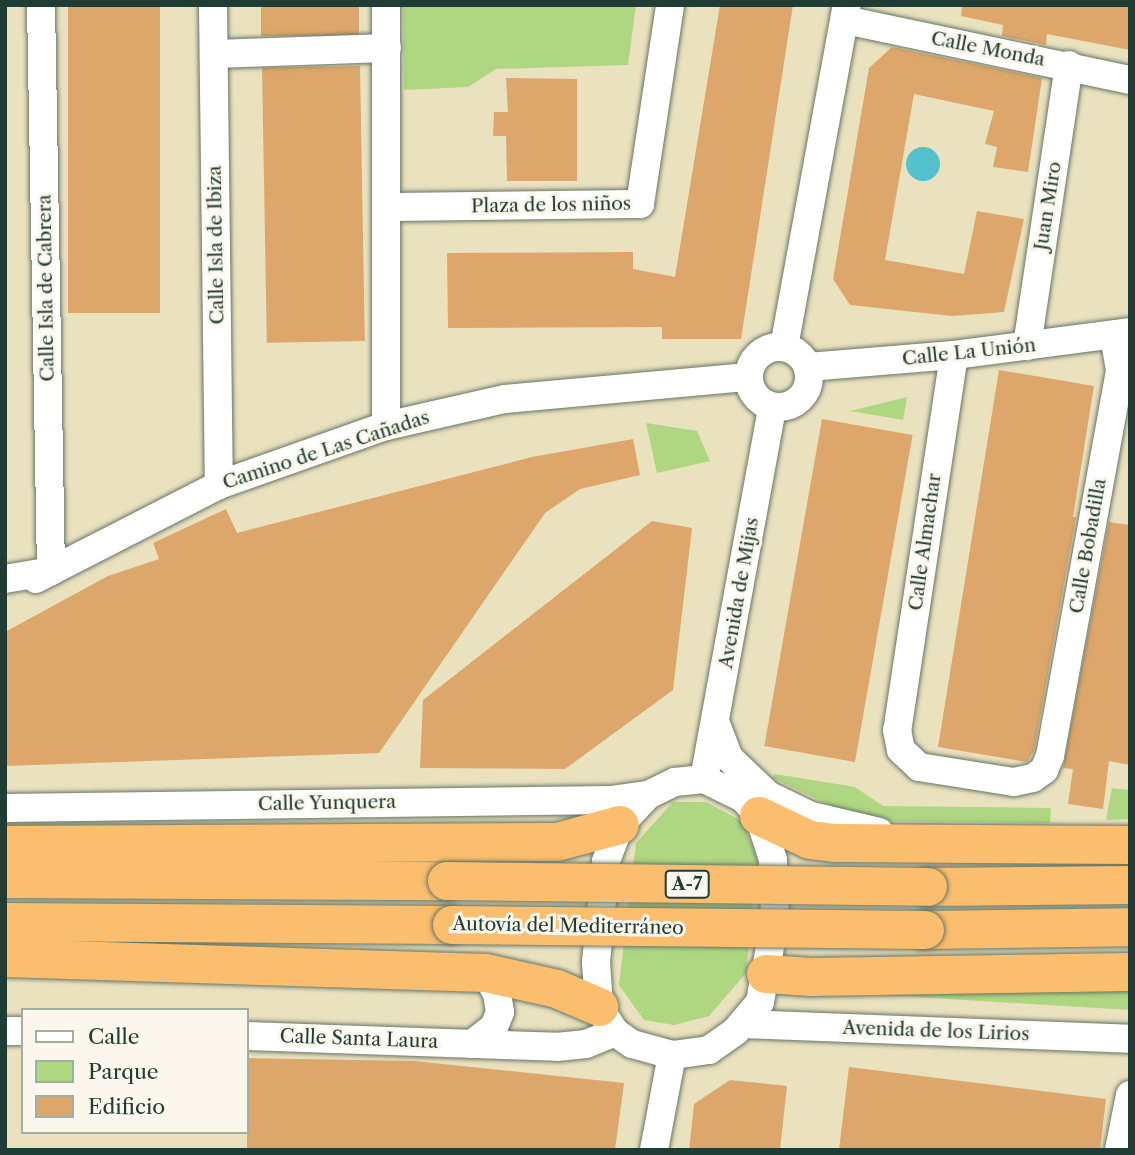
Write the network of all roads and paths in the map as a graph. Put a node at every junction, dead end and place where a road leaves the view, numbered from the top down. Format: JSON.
{"nodes":[{"id":1,"x":41,"y":5,"type":"edge"},
{"id":2,"x":213,"y":5,"type":"edge"},
{"id":3,"x":386,"y":5,"type":"edge"},
{"id":4,"x":670,"y":5,"type":"edge"},
{"id":5,"x":846,"y":13,"type":"edge"},
{"id":6,"x":387,"y":48,"type":"junction"},
{"id":7,"x":214,"y":54,"type":"junction"},
{"id":8,"x":1069,"y":65,"type":"junction"},
{"id":9,"x":1130,"y":80,"type":"edge"},
{"id":10,"x":388,"y":207,"type":"junction"},
{"id":11,"x":1122,"y":334,"type":"edge"},
{"id":12,"x":1027,"y":346,"type":"junction"},
{"id":13,"x":784,"y":347,"type":"junction"},
{"id":14,"x":954,"y":355,"type":"junction"},
{"id":15,"x":808,"y":367,"type":"junction"},
{"id":16,"x":748,"y":377,"type":"junction"},
{"id":17,"x":772,"y":407,"type":"junction"},
{"id":18,"x":387,"y":426,"type":"junction"},
{"id":19,"x":219,"y":485,"type":"junction"},
{"id":20,"x":51,"y":571,"type":"junction"},
{"id":21,"x":5,"y":579,"type":"edge"},
{"id":22,"x":5,"y":594,"type":"edge"},
{"id":23,"x":716,"y":724,"type":"junction"},
{"id":24,"x":897,"y":730,"type":"joint"},
{"id":25,"x":704,"y":779,"type":"junction"},
{"id":26,"x":648,"y":795,"type":"junction"},
{"id":27,"x":5,"y":808,"type":"edge"},
{"id":28,"x":759,"y":816,"type":"junction"},
{"id":29,"x":620,"y":825,"type":"junction"},
{"id":30,"x":5,"y":845,"type":"edge"},
{"id":31,"x":1130,"y":845,"type":"edge"},
{"id":32,"x":943,"y":846,"type":"junction"},
{"id":33,"x":5,"y":879,"type":"edge"},
{"id":34,"x":1130,"y":885,"type":"edge"},
{"id":35,"x":5,"y":922,"type":"edge"},
{"id":36,"x":1130,"y":928,"type":"edge"},
{"id":37,"x":5,"y":958,"type":"edge"},
{"id":38,"x":1130,"y":972,"type":"edge"},
{"id":39,"x":486,"y":973,"type":"junction"},
{"id":40,"x":766,"y":974,"type":"junction"},
{"id":41,"x":607,"y":1020,"type":"junction"},
{"id":42,"x":743,"y":1024,"type":"junction"},
{"id":43,"x":248,"y":1036,"type":"edge"},
{"id":44,"x":1130,"y":1040,"type":"edge"},
{"id":45,"x":472,"y":1044,"type":"junction"},
{"id":46,"x":672,"y":1055,"type":"junction"},
{"id":47,"x":1130,"y":1095,"type":"edge"},
{"id":48,"x":654,"y":1150,"type":"edge"},
{"id":49,"x":1119,"y":1150,"type":"edge"}],
"edges":[{"from":1,"to":20,"type":"street","name":"Calle Isla de Cabrera"},
{"from":2,"to":7,"type":"street","name":"Calle Isla de Ibiza"},
{"from":3,"to":6,"type":"street"},
{"from":4,"to":10,"type":"street","name":"Plaza de los niños"},
{"from":5,"to":8,"type":"street","name":"Calle Monda"},
{"from":5,"to":13,"type":"street"},
{"from":6,"to":7,"type":"street"},
{"from":6,"to":10,"type":"street"},
{"from":7,"to":19,"type":"street","name":"Calle Isla de Ibiza"},
{"from":8,"to":9,"type":"street","name":"Calle Monda"},
{"from":8,"to":12,"type":"street","name":"Juan Miro"},
{"from":10,"to":18,"type":"street"},
{"from":11,"to":12,"type":"street","name":"Calle La Unión"},
{"from":11,"to":24,"type":"street","name":"Calle Bobadilla"},
{"from":12,"to":14,"type":"street","name":"Calle La Unión"},
{"from":13,"to":15,"type":"street"},
{"from":13,"to":16,"type":"street"},
{"from":14,"to":15,"type":"street","name":"Calle La Unión"},
{"from":14,"to":24,"type":"street","name":"Calle Almachar"},
{"from":15,"to":17,"type":"street"},
{"from":16,"to":17,"type":"street"},
{"from":16,"to":18,"type":"street","name":"Camino de Las Cañadas"},
{"from":17,"to":23,"type":"street","name":"Avenida de Mijas"},
{"from":18,"to":19,"type":"street","name":"Camino de Las Cañadas"},
{"from":19,"to":20,"type":"street","name":"Camino de Las Cañadas"},
{"from":20,"to":21,"type":"street","name":"Camino de Las Cañadas"},
{"from":20,"to":22,"type":"street"},
{"from":23,"to":25,"type":"street","name":"Avenida de Mijas"},
{"from":23,"to":32,"type":"street"},
{"from":25,"to":26,"type":"street"},
{"from":25,"to":28,"type":"street"},
{"from":26,"to":27,"type":"street","name":"Calle Yunquera"},
{"from":26,"to":29,"type":"street"},
{"from":28,"to":32,"type":"highway"},
{"from":28,"to":40,"type":"street"},
{"from":29,"to":30,"type":"highway"},
{"from":29,"to":41,"type":"street"},
{"from":31,"to":32,"type":"highway"},
{"from":33,"to":34,"type":"highway","number":"A-7","bridge":true},
{"from":35,"to":36,"type":"highway","name":"Autovía del Mediterráneo","number":"A-7","bridge":true},
{"from":37,"to":39,"type":"highway"},
{"from":38,"to":40,"type":"highway"},
{"from":39,"to":41,"type":"highway"},
{"from":39,"to":45,"type":"street"},
{"from":40,"to":42,"type":"street"},
{"from":41,"to":45,"type":"street","name":"Calle Santa Laura"},
{"from":41,"to":46,"type":"street"},
{"from":42,"to":44,"type":"street","name":"Avenida de los Lirios"},
{"from":42,"to":46,"type":"street"},
{"from":43,"to":45,"type":"street","name":"Calle Santa Laura"},
{"from":46,"to":48,"type":"street"},
{"from":47,"to":49,"type":"street"}]}
